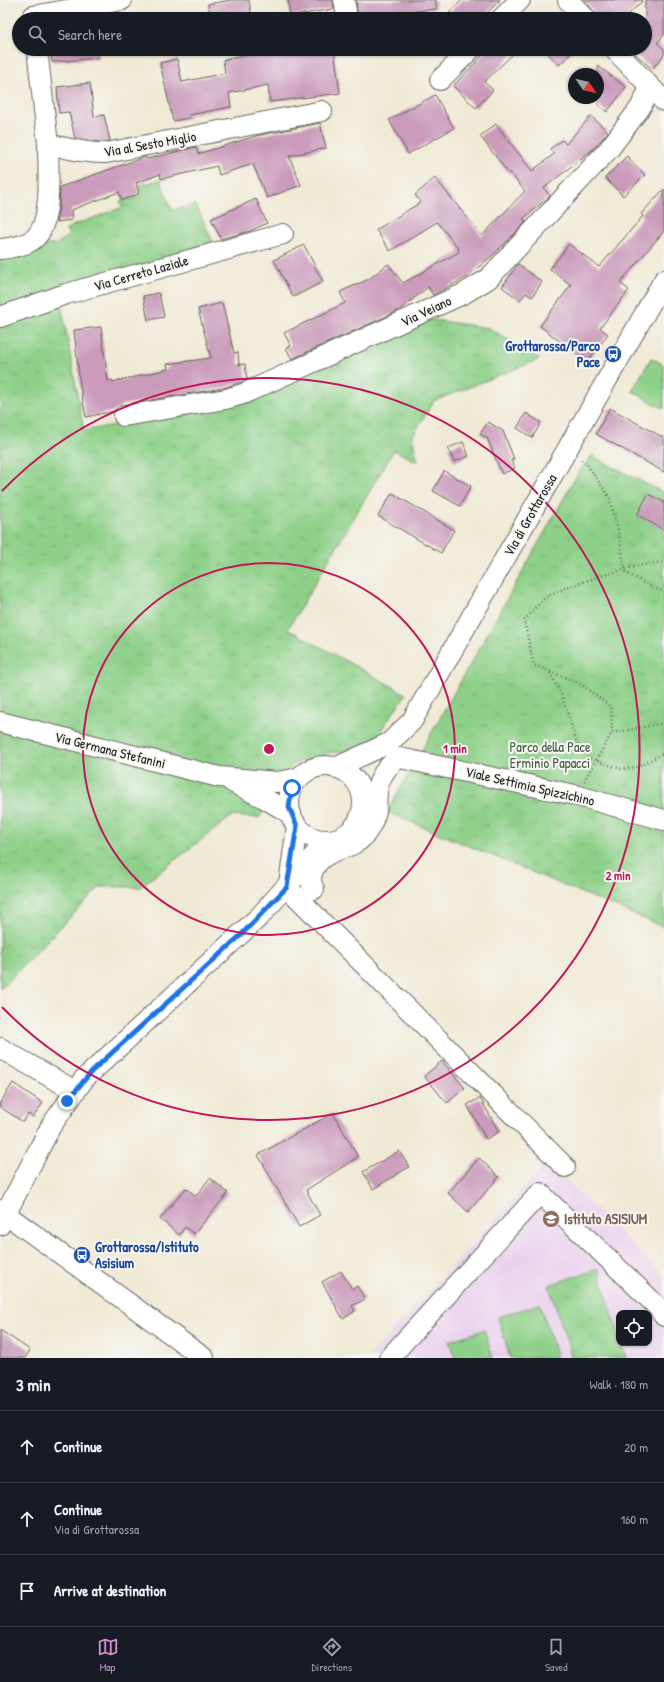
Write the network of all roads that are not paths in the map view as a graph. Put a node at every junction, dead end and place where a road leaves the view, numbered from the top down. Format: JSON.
{"nodes":[{"id":1,"x":122,"y":0,"type":"edge"},
{"id":2,"x":520,"y":0,"type":"edge"},
{"id":3,"x":568,"y":0,"type":"edge"},
{"id":4,"x":32,"y":12,"type":"edge"},
{"id":5,"x":508,"y":12,"type":"edge"},
{"id":6,"x":579,"y":12,"type":"edge"},
{"id":7,"x":38,"y":56,"type":"edge"},
{"id":8,"x":464,"y":56,"type":"edge"},
{"id":9,"x":620,"y":56,"type":"edge"},
{"id":10,"x":440,"y":80,"type":"dead end"},
{"id":11,"x":650,"y":88,"type":"junction"},
{"id":12,"x":664,"y":101,"type":"edge"},
{"id":13,"x":322,"y":111,"type":"dead end"},
{"id":14,"x":48,"y":144,"type":"junction"},
{"id":15,"x":283,"y":234,"type":"dead end"},
{"id":16,"x":0,"y":249,"type":"edge"},
{"id":17,"x":664,"y":280,"type":"edge"},
{"id":18,"x":0,"y":317,"type":"edge"},
{"id":19,"x":124,"y":416,"type":"dead end"},
{"id":20,"x":0,"y":722,"type":"edge"},
{"id":21,"x":389,"y":743,"type":"junction"},
{"id":22,"x":335,"y":768,"type":"junction"},
{"id":23,"x":219,"y":777,"type":"junction"},
{"id":24,"x":299,"y":778,"type":"junction"},
{"id":25,"x":363,"y":801,"type":"junction"},
{"id":26,"x":294,"y":820,"type":"junction"},
{"id":27,"x":664,"y":820,"type":"edge"},
{"id":28,"x":331,"y":840,"type":"junction"},
{"id":29,"x":288,"y":886,"type":"junction"},
{"id":30,"x":314,"y":889,"type":"dead end"},
{"id":31,"x":0,"y":1048,"type":"edge"},
{"id":32,"x":75,"y":1091,"type":"junction"},
{"id":33,"x":565,"y":1167,"type":"dead end"},
{"id":34,"x":2,"y":1216,"type":"edge"},
{"id":35,"x":664,"y":1316,"type":"edge"},
{"id":36,"x":204,"y":1358,"type":"edge"},
{"id":37,"x":389,"y":1358,"type":"edge"}],
"edges":[{"from":1,"to":4,"type":"street"},
{"from":2,"to":5,"type":"street"},
{"from":3,"to":6,"type":"street"},
{"from":7,"to":14,"type":"street"},
{"from":8,"to":10,"type":"street"},
{"from":9,"to":11,"type":"street"},
{"from":11,"to":12,"type":"street"},
{"from":11,"to":19,"type":"street","name":"Via Veiano"},
{"from":13,"to":14,"type":"street","name":"Via al Sesto Miglio"},
{"from":14,"to":16,"type":"street"},
{"from":15,"to":18,"type":"street","name":"Via Cerreto Laziale"},
{"from":17,"to":21,"type":"street","name":"Via di Grottarossa"},
{"from":20,"to":23,"type":"street","name":"Via Germana Stefanini"},
{"from":21,"to":22,"type":"street","name":"Via di Grottarossa"},
{"from":21,"to":25,"type":"street","name":"Via di Grottarossa"},
{"from":22,"to":24,"type":"street"},
{"from":22,"to":25,"type":"street"},
{"from":23,"to":24,"type":"street","name":"Via Germana Stefanini"},
{"from":23,"to":26,"type":"street","name":"Via Germana Stefanini"},
{"from":24,"to":26,"type":"street"},
{"from":25,"to":28,"type":"street"},
{"from":26,"to":28,"type":"street"},
{"from":26,"to":29,"type":"street"},
{"from":27,"to":30,"type":"street","name":"Viale Settimia Spizzichino"},
{"from":28,"to":29,"type":"street"},
{"from":29,"to":32,"type":"street"},
{"from":29,"to":33,"type":"street"},
{"from":31,"to":32,"type":"street"},
{"from":32,"to":34,"type":"street"},
{"from":34,"to":36,"type":"street"},
{"from":35,"to":37,"type":"street"}]}
